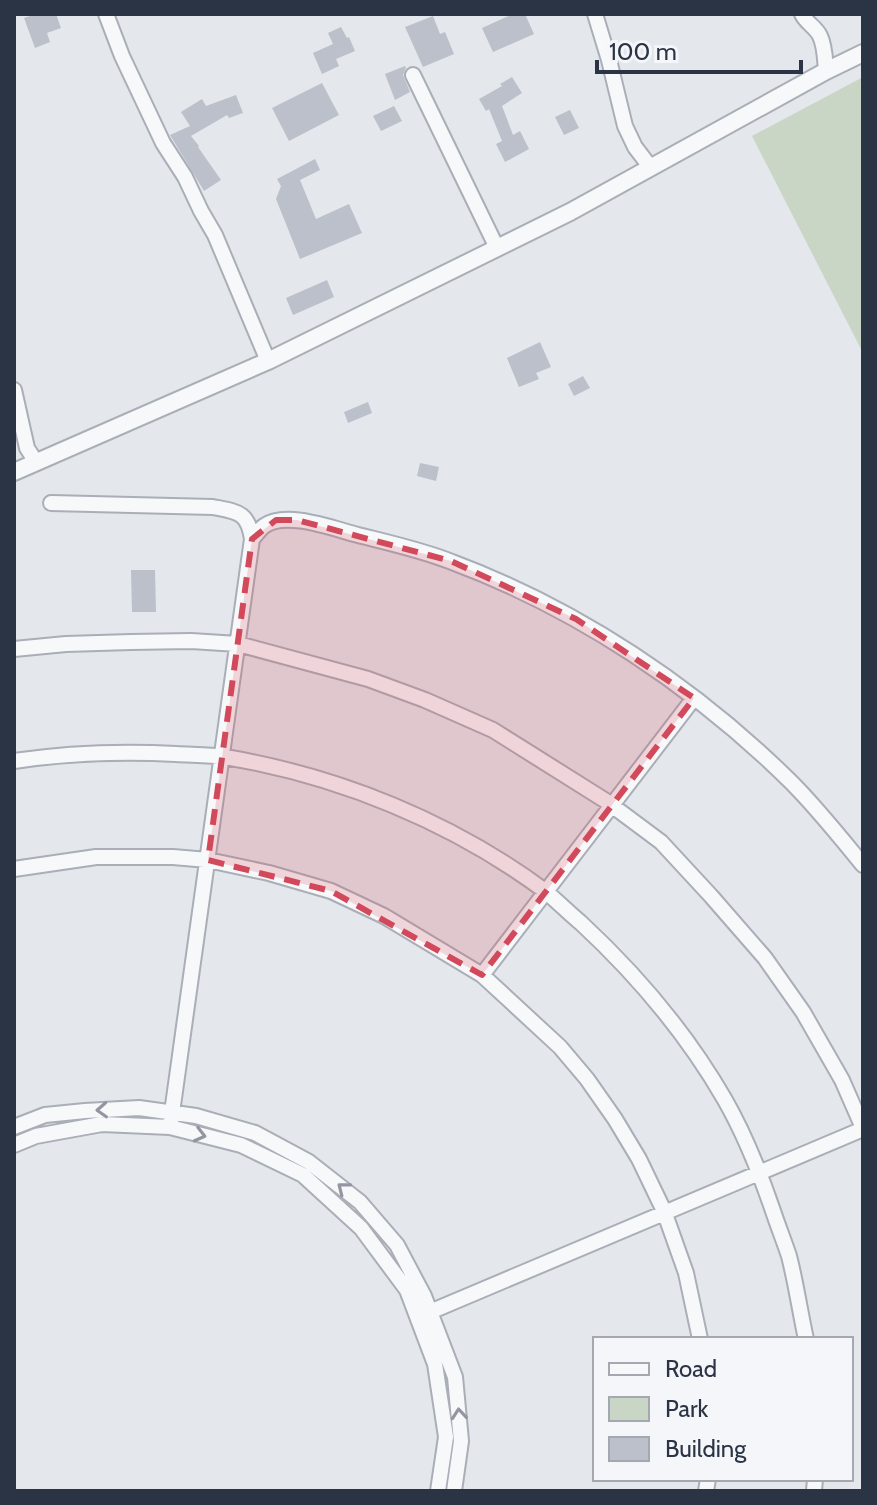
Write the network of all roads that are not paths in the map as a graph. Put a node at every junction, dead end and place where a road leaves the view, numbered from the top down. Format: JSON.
{"nodes":[{"id":1,"x":106,"y":14,"type":"edge"},
{"id":2,"x":595,"y":14,"type":"edge"},
{"id":3,"x":802,"y":14,"type":"edge"},
{"id":4,"x":863,"y":53,"type":"edge"},
{"id":5,"x":826,"y":71,"type":"junction"},
{"id":6,"x":413,"y":75,"type":"dead end"},
{"id":7,"x":651,"y":168,"type":"junction"},
{"id":8,"x":497,"y":248,"type":"junction"},
{"id":9,"x":268,"y":361,"type":"junction"},
{"id":10,"x":14,"y":390,"type":"edge"},
{"id":11,"x":36,"y":462,"type":"junction"},
{"id":12,"x":14,"y":472,"type":"edge"},
{"id":13,"x":51,"y":503,"type":"dead end"},
{"id":14,"x":252,"y":539,"type":"junction"},
{"id":15,"x":238,"y":644,"type":"junction"},
{"id":16,"x":14,"y":649,"type":"edge"},
{"id":17,"x":694,"y":698,"type":"junction"},
{"id":18,"x":222,"y":757,"type":"junction"},
{"id":19,"x":14,"y":761,"type":"edge"},
{"id":20,"x":208,"y":860,"type":"junction"},
{"id":21,"x":863,"y":865,"type":"edge"},
{"id":22,"x":14,"y":869,"type":"edge"},
{"id":23,"x":482,"y":975,"type":"junction"},
{"id":24,"x":173,"y":1112,"type":"junction"},
{"id":25,"x":14,"y":1127,"type":"edge"},
{"id":26,"x":170,"y":1127,"type":"junction"},
{"id":27,"x":863,"y":1128,"type":"edge"},
{"id":28,"x":14,"y":1145,"type":"edge"},
{"id":29,"x":424,"y":1314,"type":"junction"},
{"id":30,"x":700,"y":1337,"type":"edge"},
{"id":31,"x":806,"y":1337,"type":"edge"},
{"id":32,"x":449,"y":1474,"type":"junction"},
{"id":33,"x":438,"y":1491,"type":"edge"},
{"id":34,"x":454,"y":1491,"type":"edge"}],
"edges":[{"from":1,"to":9,"type":"street"},
{"from":2,"to":7,"type":"street"},
{"from":3,"to":5,"type":"street"},
{"from":4,"to":5,"type":"street"},
{"from":5,"to":7,"type":"street"},
{"from":6,"to":8,"type":"street"},
{"from":7,"to":8,"type":"street"},
{"from":8,"to":9,"type":"street"},
{"from":9,"to":11,"type":"street"},
{"from":10,"to":11,"type":"street"},
{"from":11,"to":12,"type":"street"},
{"from":13,"to":14,"type":"street"},
{"from":14,"to":15,"type":"street"},
{"from":14,"to":17,"type":"street"},
{"from":15,"to":16,"type":"street"},
{"from":15,"to":18,"type":"street"},
{"from":15,"to":27,"type":"street"},
{"from":17,"to":21,"type":"street"},
{"from":17,"to":23,"type":"street"},
{"from":18,"to":19,"type":"street"},
{"from":18,"to":20,"type":"street"},
{"from":18,"to":31,"type":"street"},
{"from":20,"to":22,"type":"street"},
{"from":20,"to":23,"type":"street"},
{"from":20,"to":24,"type":"street"},
{"from":23,"to":30,"type":"street"},
{"from":24,"to":25,"type":"street","one_way":true},
{"from":24,"to":26,"type":"street"},
{"from":29,"to":24,"type":"street","one_way":true},
{"from":26,"to":28,"type":"street"},
{"from":26,"to":29,"type":"street","one_way":true},
{"from":27,"to":29,"type":"street"},
{"from":29,"to":32,"type":"street"},
{"from":32,"to":33,"type":"street"},
{"from":32,"to":34,"type":"street"}]}
